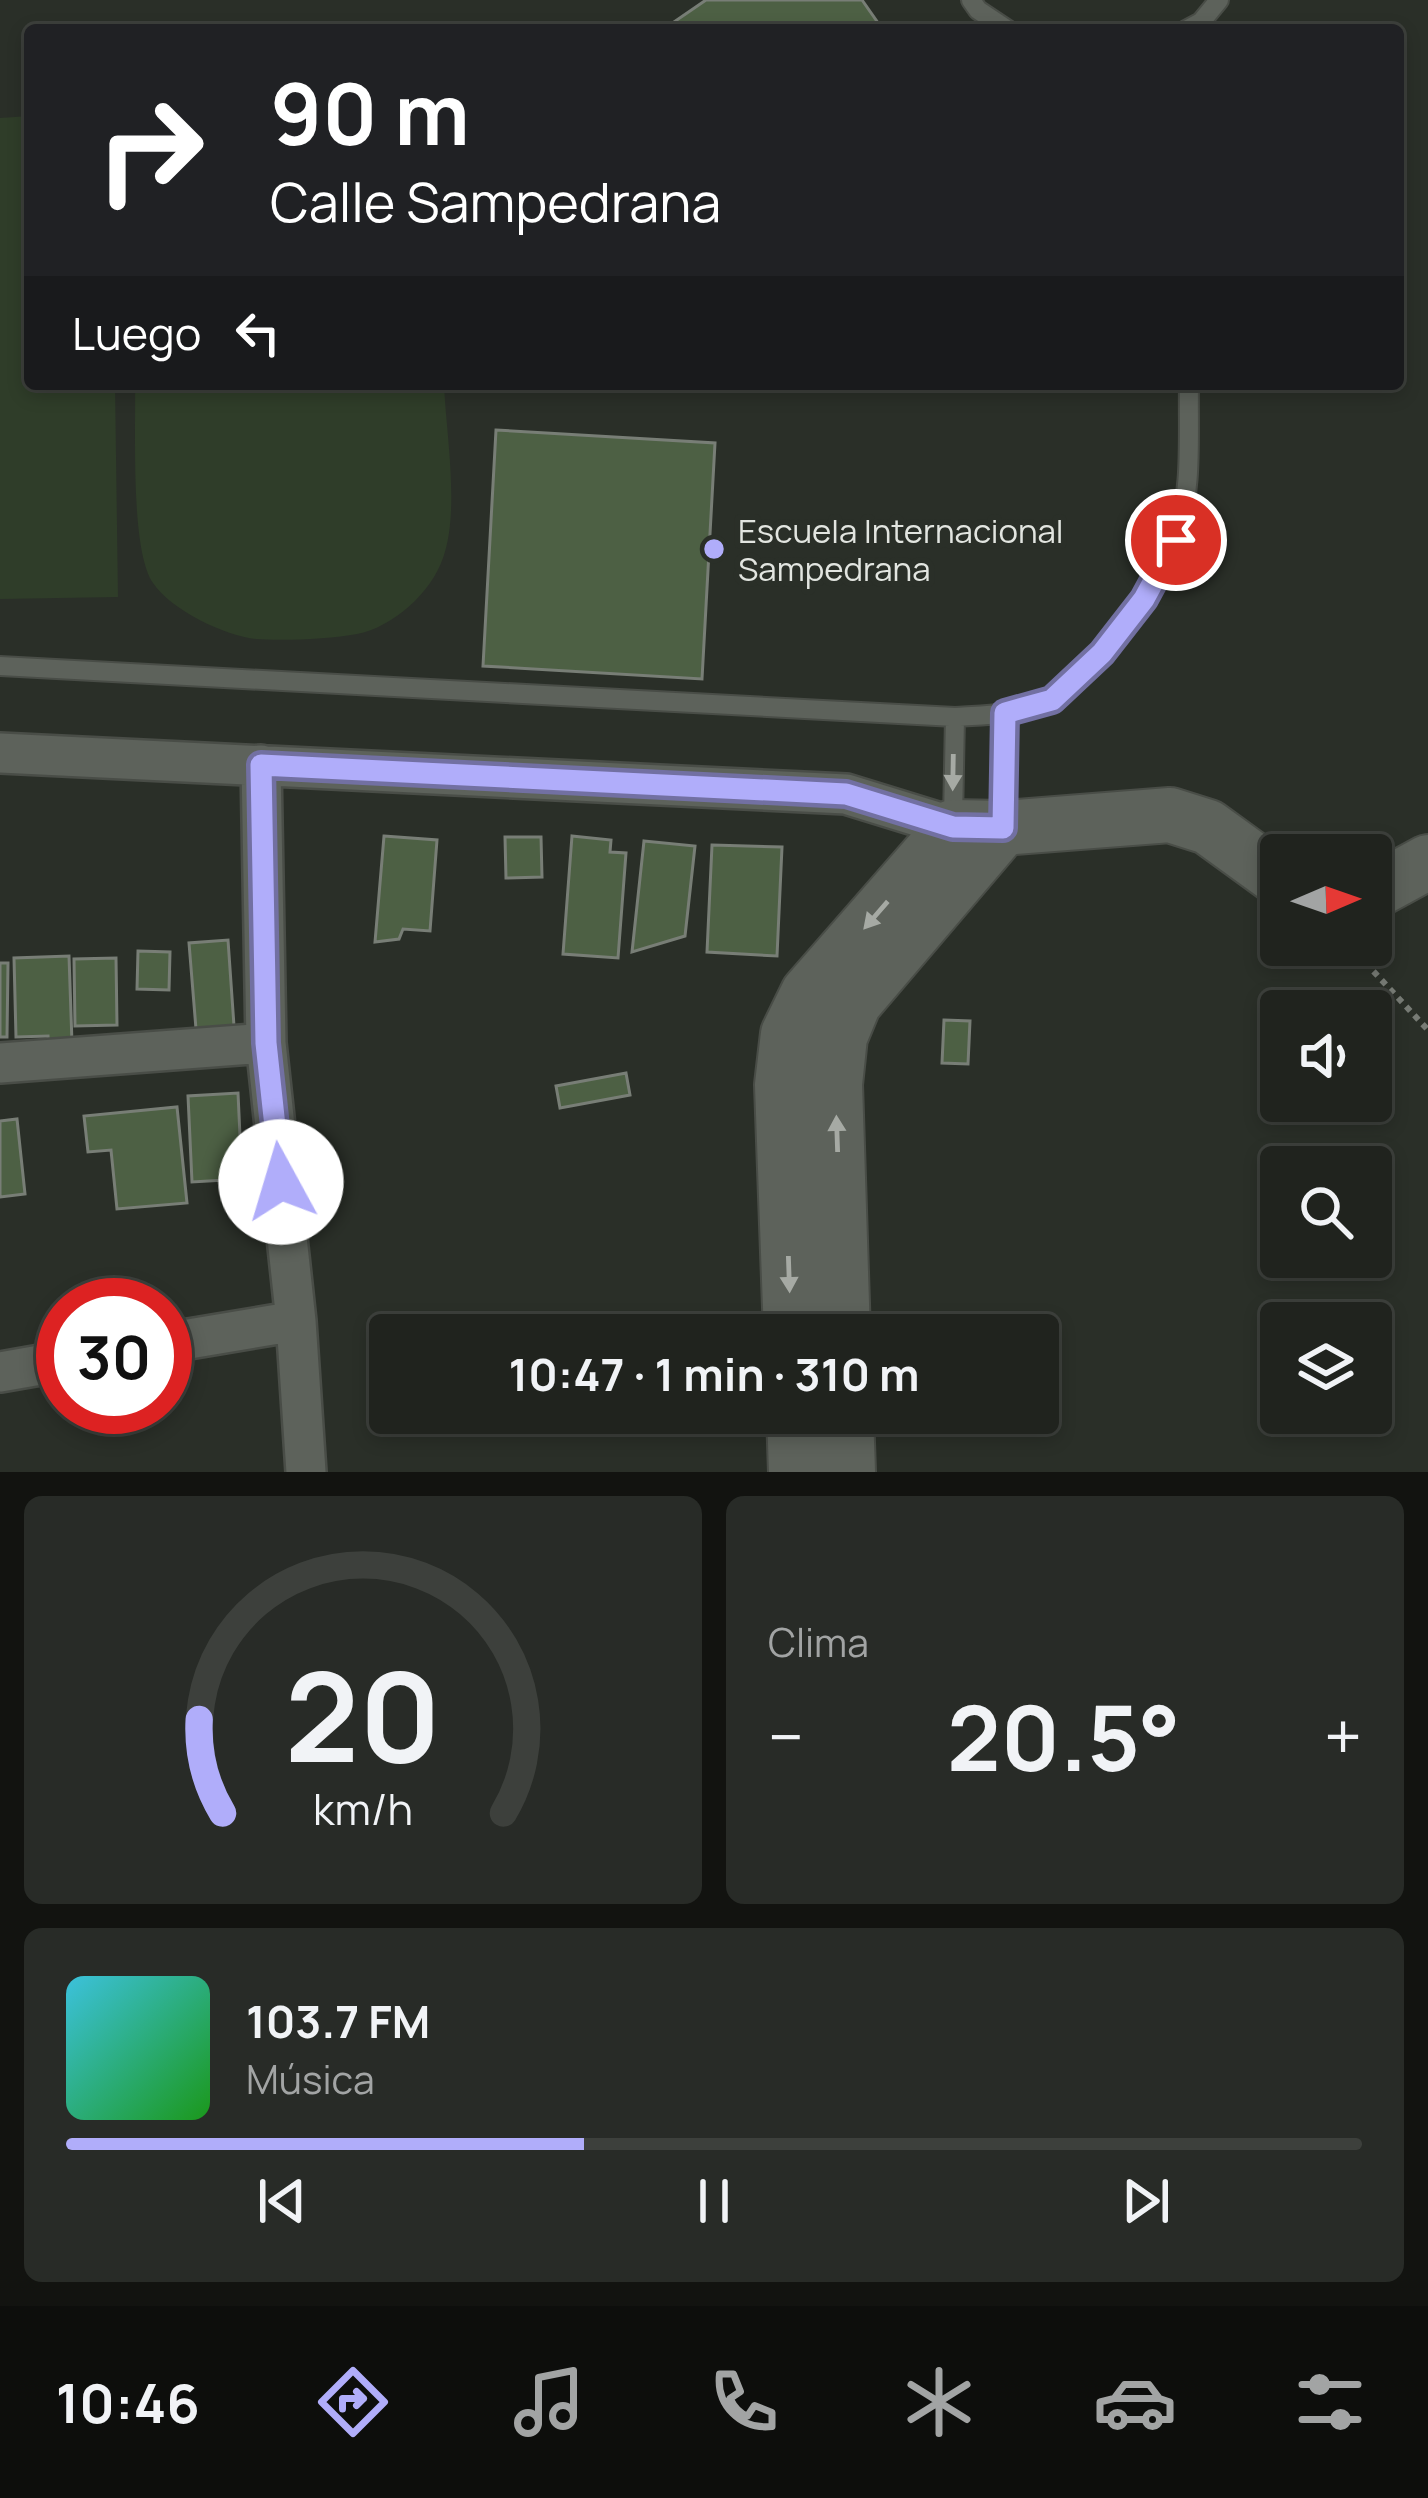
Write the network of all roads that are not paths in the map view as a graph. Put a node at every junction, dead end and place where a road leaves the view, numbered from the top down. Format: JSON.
{"nodes":[{"id":1,"x":971,"y":0,"type":"edge"},
{"id":2,"x":1220,"y":0,"type":"edge"},
{"id":3,"x":999,"y":24,"type":"edge"},
{"id":4,"x":1199,"y":24,"type":"edge"},
{"id":5,"x":1189,"y":390,"type":"edge"},
{"id":6,"x":0,"y":666,"type":"edge"},
{"id":7,"x":1005,"y":713,"type":"junction"},
{"id":8,"x":955,"y":717,"type":"junction"},
{"id":9,"x":0,"y":753,"type":"edge"},
{"id":10,"x":261,"y":765,"type":"junction"},
{"id":11,"x":978,"y":827,"type":"junction"},
{"id":12,"x":1428,"y":862,"type":"edge"},
{"id":13,"x":1260,"y":865,"type":"edge"},
{"id":14,"x":1392,"y":882,"type":"edge"},
{"id":15,"x":266,"y":1043,"type":"junction"},
{"id":16,"x":0,"y":1063,"type":"edge"},
{"id":17,"x":790,"y":1314,"type":"edge"},
{"id":18,"x":842,"y":1314,"type":"edge"},
{"id":19,"x":296,"y":1321,"type":"junction"},
{"id":20,"x":192,"y":1338,"type":"edge"},
{"id":21,"x":36,"y":1366,"type":"edge"},
{"id":22,"x":0,"y":1372,"type":"edge"},
{"id":23,"x":795,"y":1434,"type":"edge"},
{"id":24,"x":847,"y":1434,"type":"edge"},
{"id":25,"x":306,"y":1472,"type":"edge"},
{"id":26,"x":796,"y":1472,"type":"edge"},
{"id":27,"x":848,"y":1472,"type":"edge"}],
"edges":[{"from":1,"to":3,"type":"lane"},
{"from":2,"to":4,"type":"lane"},
{"from":5,"to":7,"type":"lane"},
{"from":6,"to":8,"type":"lane"},
{"from":7,"to":8,"type":"lane"},
{"from":7,"to":11,"type":"lane"},
{"from":8,"to":11,"type":"lane","one_way":true},
{"from":9,"to":10,"type":"street"},
{"from":10,"to":11,"type":"street"},
{"from":10,"to":15,"type":"street"},
{"from":11,"to":13,"type":"street"},
{"from":11,"to":17,"type":"street","one_way":true},
{"from":18,"to":11,"type":"street","one_way":true},
{"from":12,"to":14,"type":"street"},
{"from":15,"to":16,"type":"street"},
{"from":15,"to":19,"type":"street"},
{"from":19,"to":20,"type":"street"},
{"from":19,"to":25,"type":"street"},
{"from":21,"to":22,"type":"street"},
{"from":23,"to":26,"type":"street"},
{"from":24,"to":27,"type":"street"}]}
